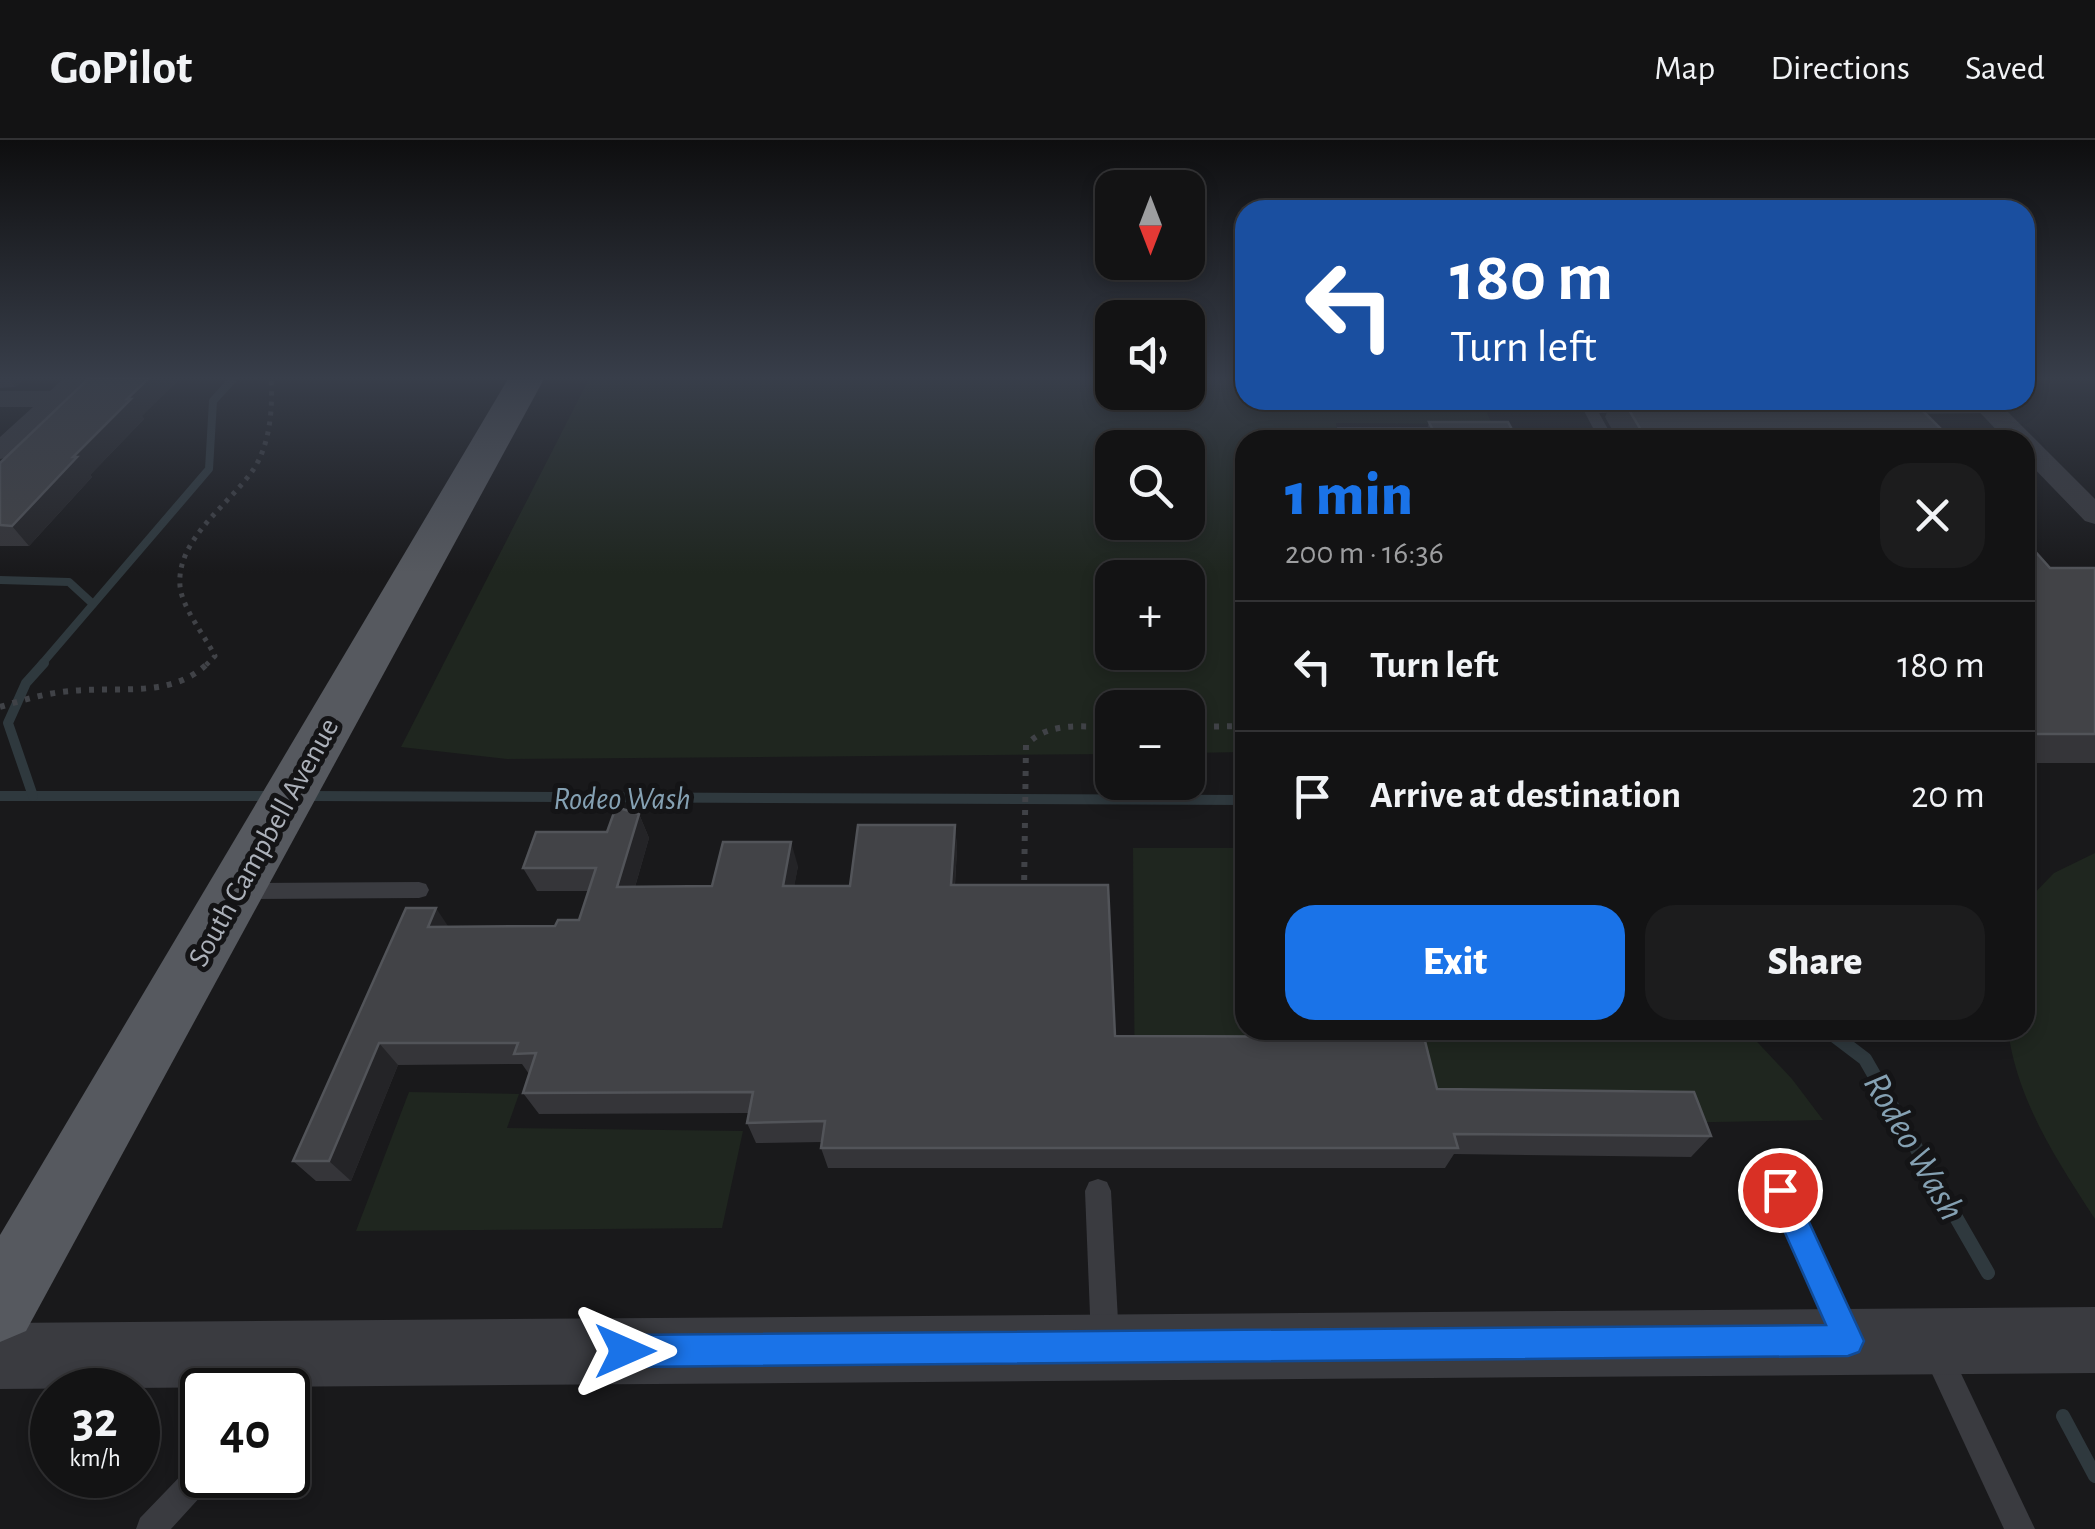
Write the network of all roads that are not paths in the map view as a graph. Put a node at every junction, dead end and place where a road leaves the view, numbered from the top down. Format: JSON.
{"nodes":[{"id":1,"x":489,"y":444,"type":"edge"},
{"id":2,"x":2035,"y":456,"type":"edge"},
{"id":3,"x":2092,"y":508,"type":"edge"},
{"id":4,"x":419,"y":890,"type":"dead end"},
{"id":5,"x":235,"y":892,"type":"junction"},
{"id":6,"x":1780,"y":1190,"type":"dead end"},
{"id":7,"x":1098,"y":1191,"type":"dead end"},
{"id":8,"x":0,"y":1306,"type":"edge"},
{"id":9,"x":2095,"y":1340,"type":"edge"},
{"id":10,"x":1848,"y":1341,"type":"junction"},
{"id":11,"x":1931,"y":1341,"type":"junction"},
{"id":12,"x":1105,"y":1347,"type":"junction"},
{"id":13,"x":0,"y":1356,"type":"edge"},
{"id":14,"x":193,"y":1368,"type":"edge"},
{"id":15,"x":310,"y":1370,"type":"edge"},
{"id":16,"x":180,"y":1498,"type":"edge"},
{"id":17,"x":151,"y":1529,"type":"edge"},
{"id":18,"x":2020,"y":1529,"type":"edge"}],
"edges":[{"from":1,"to":5,"type":"main road","name":"South Campbell Avenue"},
{"from":2,"to":3,"type":"street"},
{"from":4,"to":5,"type":"lane"},
{"from":5,"to":8,"type":"main road","name":"South Campbell Avenue"},
{"from":6,"to":10,"type":"lane"},
{"from":7,"to":12,"type":"lane"},
{"from":9,"to":11,"type":"street"},
{"from":10,"to":11,"type":"street"},
{"from":10,"to":12,"type":"street"},
{"from":11,"to":18,"type":"lane"},
{"from":12,"to":15,"type":"street"},
{"from":13,"to":14,"type":"street"},
{"from":16,"to":17,"type":"lane"}]}
